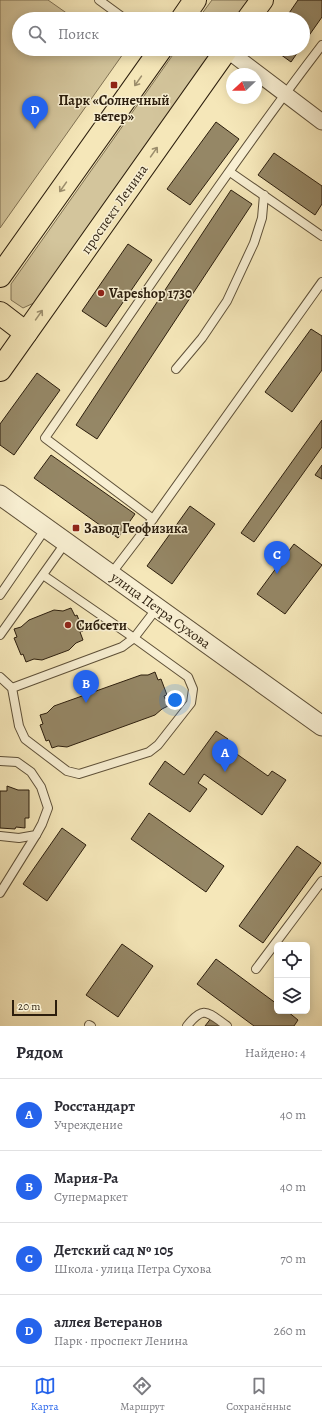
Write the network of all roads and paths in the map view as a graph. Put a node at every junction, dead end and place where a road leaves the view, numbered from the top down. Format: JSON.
{"nodes":[{"id":1,"x":99,"y":0,"type":"edge"},
{"id":2,"x":195,"y":0,"type":"edge"},
{"id":3,"x":262,"y":0,"type":"edge"},
{"id":4,"x":115,"y":12,"type":"edge"},
{"id":5,"x":187,"y":12,"type":"edge"},
{"id":6,"x":253,"y":12,"type":"edge"},
{"id":7,"x":322,"y":45,"type":"edge"},
{"id":8,"x":156,"y":56,"type":"edge"},
{"id":9,"x":222,"y":56,"type":"edge"},
{"id":10,"x":236,"y":56,"type":"edge"},
{"id":11,"x":285,"y":94,"type":"junction"},
{"id":12,"x":322,"y":122,"type":"edge"},
{"id":13,"x":230,"y":172,"type":"junction"},
{"id":14,"x":264,"y":195,"type":"junction"},
{"id":15,"x":322,"y":236,"type":"edge"},
{"id":16,"x":0,"y":276,"type":"edge"},
{"id":17,"x":322,"y":282,"type":"edge"},
{"id":18,"x":0,"y":313,"type":"edge"},
{"id":19,"x":26,"y":333,"type":"junction"},
{"id":20,"x":176,"y":369,"type":"dead end"},
{"id":21,"x":0,"y":370,"type":"edge"},
{"id":22,"x":0,"y":495,"type":"edge"},
{"id":23,"x":153,"y":519,"type":"junction"},
{"id":24,"x":46,"y":528,"type":"junction"},
{"id":25,"x":66,"y":542,"type":"junction"},
{"id":26,"x":111,"y":574,"type":"junction"},
{"id":27,"x":43,"y":575,"type":"junction"},
{"id":28,"x":0,"y":595,"type":"edge"},
{"id":29,"x":157,"y":608,"type":"junction"},
{"id":30,"x":0,"y":635,"type":"edge"},
{"id":31,"x":134,"y":638,"type":"junction"},
{"id":32,"x":0,"y":677,"type":"edge"},
{"id":33,"x":12,"y":688,"type":"junction"},
{"id":34,"x":322,"y":726,"type":"edge"},
{"id":35,"x":0,"y":761,"type":"edge"},
{"id":36,"x":36,"y":835,"type":"junction"},
{"id":37,"x":0,"y":836,"type":"edge"},
{"id":38,"x":322,"y":881,"type":"edge"},
{"id":39,"x":0,"y":893,"type":"edge"},
{"id":40,"x":256,"y":969,"type":"dead end"},
{"id":41,"x":187,"y":1026,"type":"edge"},
{"id":42,"x":227,"y":1026,"type":"edge"}],
"edges":[{"from":1,"to":4,"type":"lane"},
{"from":2,"to":5,"type":"main road"},
{"from":3,"to":6,"type":"main road"},
{"from":7,"to":11,"type":"lane"},
{"from":8,"to":16,"type":"main road","one_way":true},
{"from":19,"to":9,"type":"main road","name":"проспект Ленина","one_way":true},
{"from":10,"to":11,"type":"street"},
{"from":11,"to":12,"type":"street"},
{"from":11,"to":13,"type":"lane"},
{"from":13,"to":14,"type":"lane"},
{"from":13,"to":23,"type":"lane"},
{"from":14,"to":15,"type":"lane"},
{"from":14,"to":20,"type":"lane"},
{"from":17,"to":23,"type":"lane"},
{"from":18,"to":19,"type":"main road"},
{"from":19,"to":21,"type":"main road","name":"проспект Ленина"},
{"from":22,"to":24,"type":"street","name":"улица Петра Сухова"},
{"from":23,"to":26,"type":"lane"},
{"from":24,"to":25,"type":"street","name":"улица Петра Сухова"},
{"from":24,"to":28,"type":"lane"},
{"from":25,"to":26,"type":"street","name":"улица Петра Сухова"},
{"from":25,"to":27,"type":"lane"},
{"from":26,"to":29,"type":"street","name":"улица Петра Сухова"},
{"from":27,"to":30,"type":"lane"},
{"from":27,"to":31,"type":"lane"},
{"from":29,"to":31,"type":"lane"},
{"from":29,"to":34,"type":"street","name":"улица Петра Сухова"},
{"from":31,"to":33,"type":"lane"},
{"from":31,"to":33,"type":"lane"},
{"from":32,"to":33,"type":"lane"},
{"from":35,"to":36,"type":"lane"},
{"from":36,"to":37,"type":"lane"},
{"from":36,"to":39,"type":"lane"},
{"from":38,"to":40,"type":"lane"},
{"from":41,"to":42,"type":"lane"}]}
